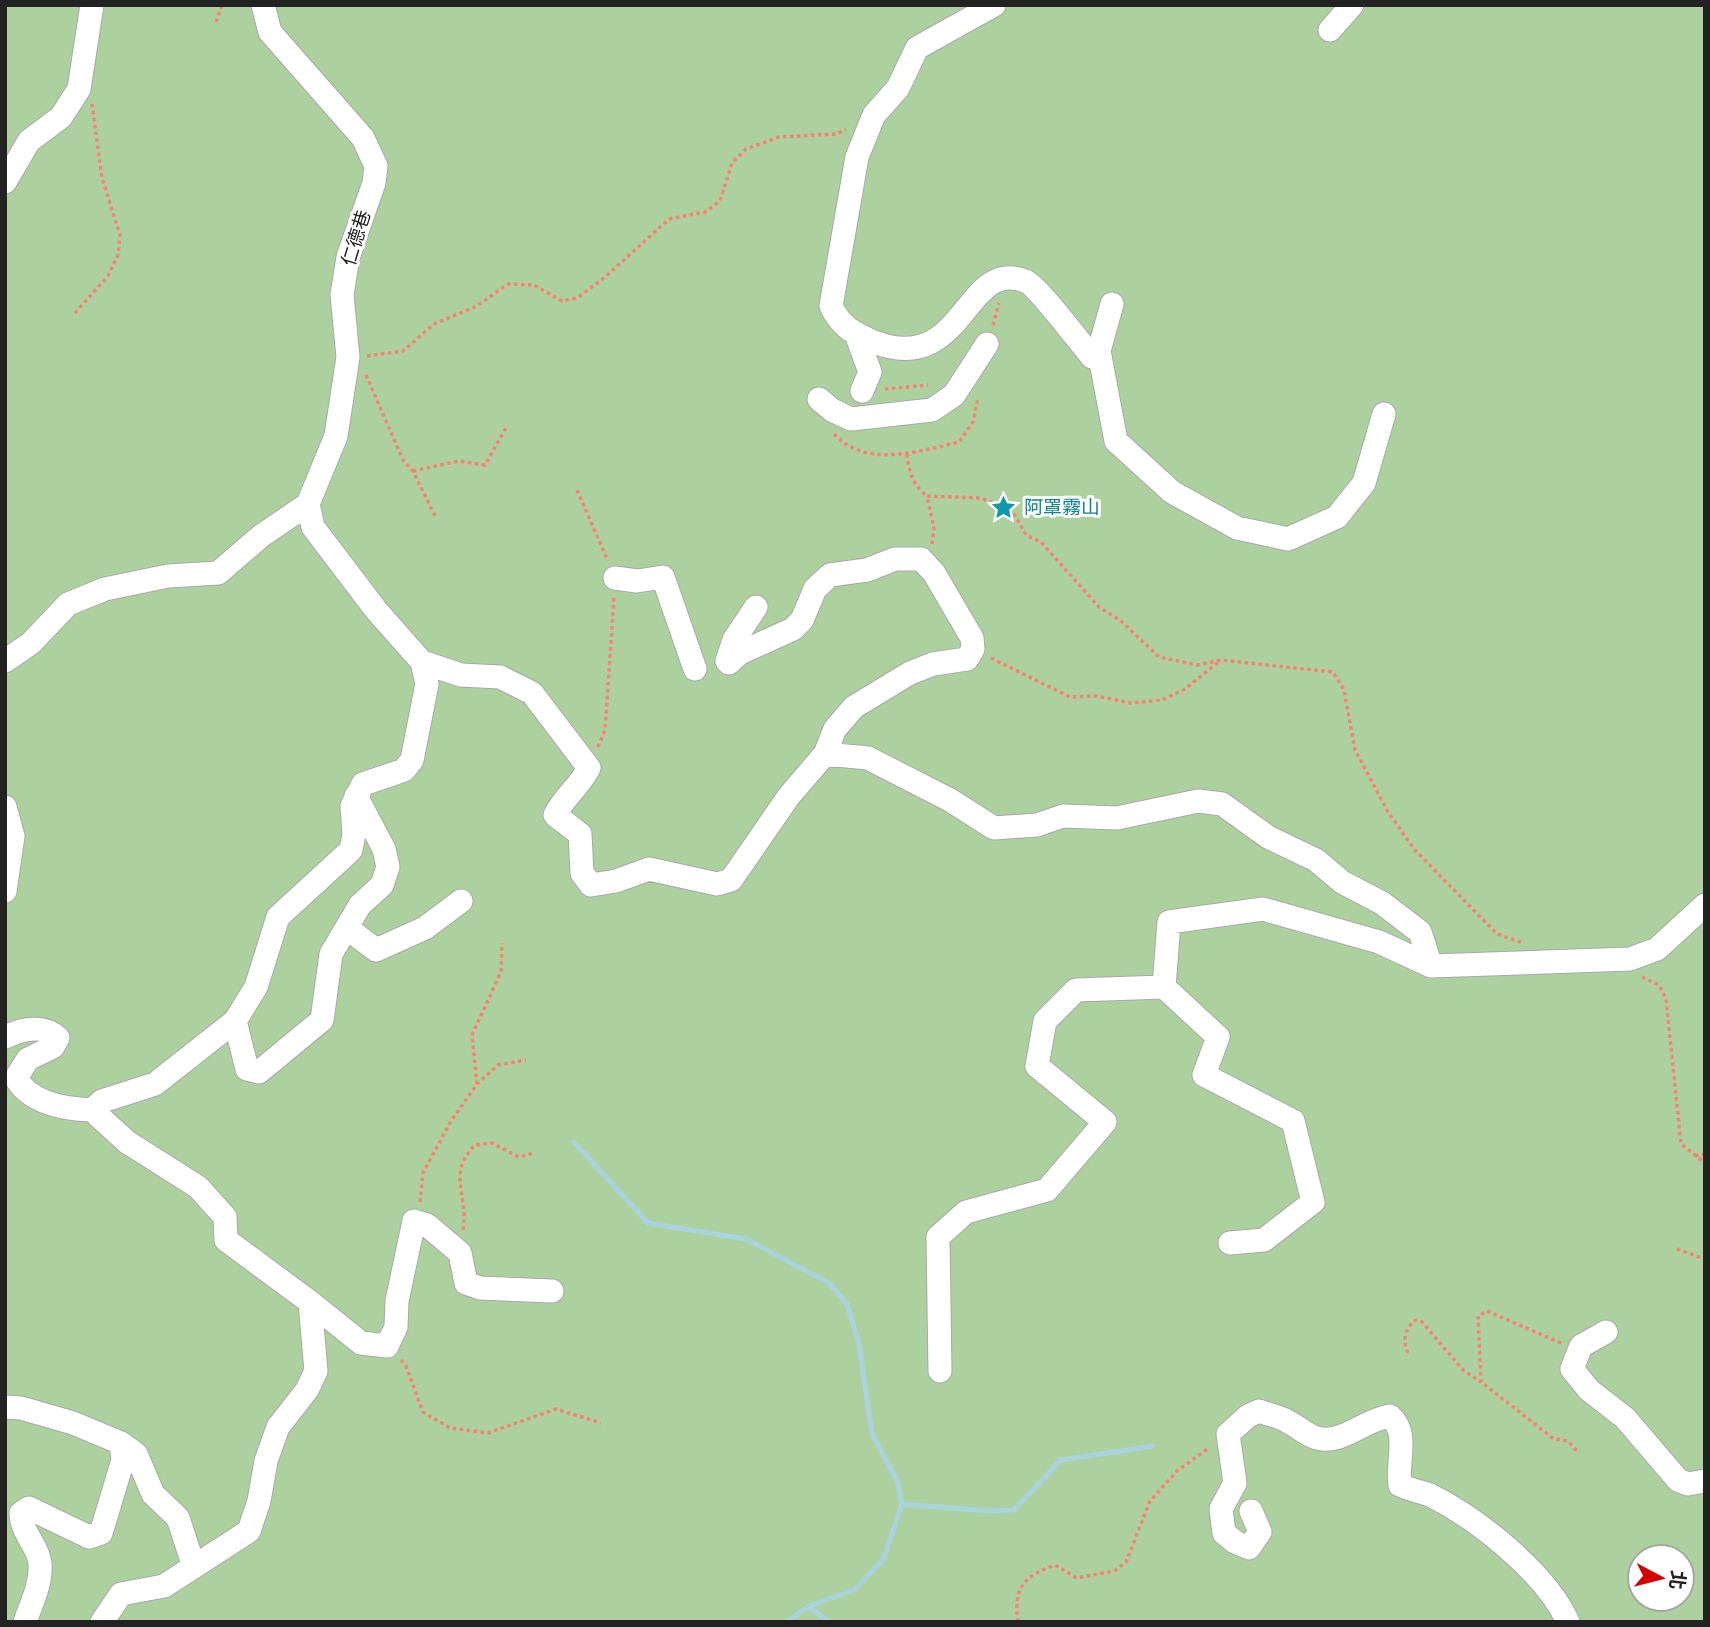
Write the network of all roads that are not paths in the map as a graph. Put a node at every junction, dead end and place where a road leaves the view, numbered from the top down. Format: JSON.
{"nodes":[{"id":1,"x":92,"y":5,"type":"edge"},
{"id":2,"x":263,"y":5,"type":"edge"},
{"id":3,"x":994,"y":5,"type":"edge"},
{"id":4,"x":1352,"y":5,"type":"edge"},
{"id":5,"x":1330,"y":30,"type":"dead end"},
{"id":6,"x":5,"y":182,"type":"edge"},
{"id":7,"x":1112,"y":304,"type":"dead end"},
{"id":8,"x":856,"y":334,"type":"junction"},
{"id":9,"x":987,"y":344,"type":"dead end"},
{"id":10,"x":1099,"y":351,"type":"junction"},
{"id":11,"x":862,"y":391,"type":"dead end"},
{"id":12,"x":819,"y":399,"type":"dead end"},
{"id":13,"x":1384,"y":414,"type":"dead end"},
{"id":14,"x":309,"y":504,"type":"junction"},
{"id":15,"x":615,"y":578,"type":"road end"},
{"id":16,"x":756,"y":607,"type":"dead end"},
{"id":17,"x":5,"y":661,"type":"edge"},
{"id":18,"x":422,"y":662,"type":"junction"},
{"id":19,"x":695,"y":668,"type":"dead end"},
{"id":20,"x":825,"y":754,"type":"junction"},
{"id":21,"x":356,"y":796,"type":"junction"},
{"id":22,"x":5,"y":807,"type":"edge"},
{"id":23,"x":5,"y":891,"type":"edge"},
{"id":24,"x":461,"y":901,"type":"dead end"},
{"id":25,"x":1705,"y":905,"type":"edge"},
{"id":26,"x":347,"y":928,"type":"junction"},
{"id":27,"x":1431,"y":966,"type":"junction"},
{"id":28,"x":1164,"y":987,"type":"junction"},
{"id":29,"x":235,"y":1021,"type":"junction"},
{"id":30,"x":5,"y":1037,"type":"edge"},
{"id":31,"x":92,"y":1110,"type":"junction"},
{"id":32,"x":1230,"y":1243,"type":"dead end"},
{"id":33,"x":552,"y":1291,"type":"dead end"},
{"id":34,"x":310,"y":1302,"type":"junction"},
{"id":35,"x":1606,"y":1332,"type":"dead end"},
{"id":36,"x":940,"y":1371,"type":"dead end"},
{"id":37,"x":5,"y":1407,"type":"edge"},
{"id":38,"x":121,"y":1443,"type":"junction"},
{"id":39,"x":1705,"y":1481,"type":"edge"},
{"id":40,"x":1251,"y":1511,"type":"dead end"},
{"id":41,"x":194,"y":1567,"type":"junction"},
{"id":42,"x":25,"y":1622,"type":"edge"},
{"id":43,"x":102,"y":1622,"type":"edge"},
{"id":44,"x":1568,"y":1622,"type":"edge"}],
"edges":[{"from":1,"to":6,"type":"street"},
{"from":2,"to":14,"type":"street","name":"仁德巷"},
{"from":3,"to":8,"type":"street"},
{"from":4,"to":5,"type":"street"},
{"from":7,"to":10,"type":"street"},
{"from":8,"to":10,"type":"street"},
{"from":8,"to":11,"type":"street"},
{"from":9,"to":12,"type":"street"},
{"from":10,"to":13,"type":"street"},
{"from":14,"to":17,"type":"street"},
{"from":14,"to":18,"type":"street"},
{"from":15,"to":19,"type":"street"},
{"from":16,"to":20,"type":"street"},
{"from":18,"to":20,"type":"street"},
{"from":18,"to":21,"type":"street"},
{"from":20,"to":27,"type":"street"},
{"from":21,"to":26,"type":"street"},
{"from":21,"to":29,"type":"street"},
{"from":22,"to":23,"type":"street"},
{"from":24,"to":26,"type":"street"},
{"from":25,"to":27,"type":"street"},
{"from":26,"to":29,"type":"street"},
{"from":27,"to":28,"type":"street"},
{"from":28,"to":32,"type":"street"},
{"from":28,"to":36,"type":"street"},
{"from":29,"to":31,"type":"street"},
{"from":30,"to":31,"type":"street"},
{"from":31,"to":34,"type":"street"},
{"from":33,"to":34,"type":"street"},
{"from":34,"to":41,"type":"street"},
{"from":35,"to":39,"type":"street"},
{"from":37,"to":38,"type":"street"},
{"from":38,"to":41,"type":"street"},
{"from":38,"to":42,"type":"street"},
{"from":40,"to":44,"type":"street"},
{"from":41,"to":43,"type":"street"}]}
